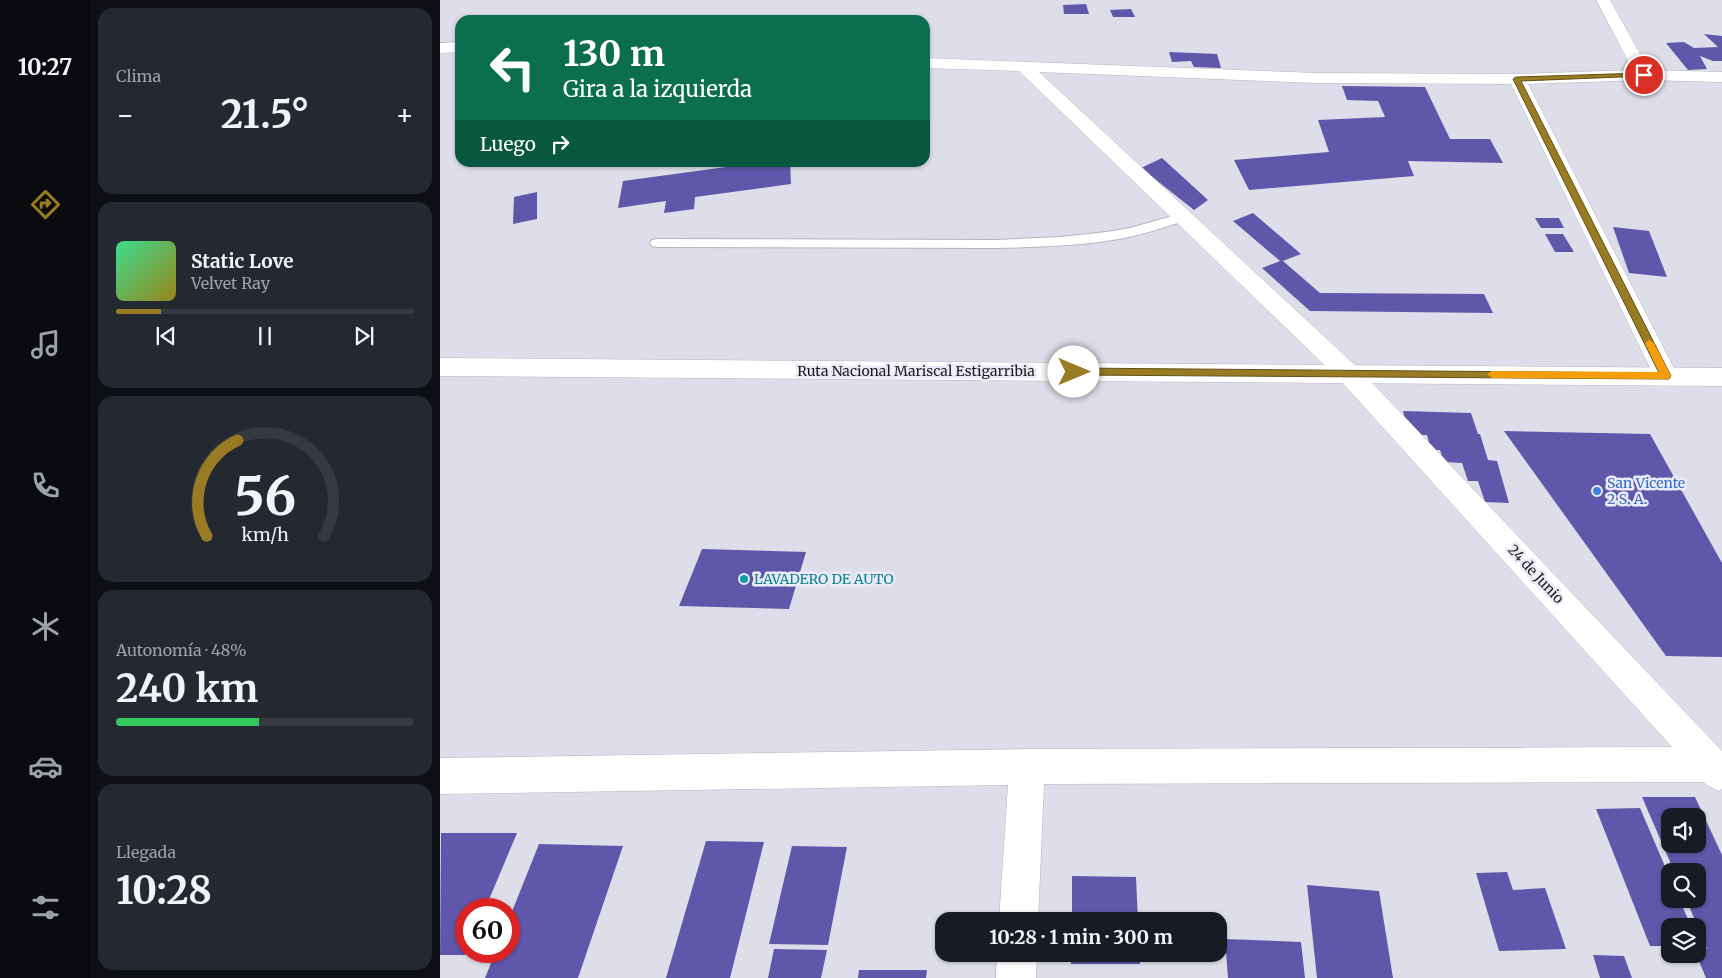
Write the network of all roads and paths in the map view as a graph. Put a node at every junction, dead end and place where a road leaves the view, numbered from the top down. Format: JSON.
{"nodes":[{"id":1,"x":1603,"y":0,"type":"edge"},
{"id":2,"x":455,"y":47,"type":"edge"},
{"id":3,"x":440,"y":48,"type":"edge"},
{"id":4,"x":930,"y":63,"type":"edge"},
{"id":5,"x":1024,"y":67,"type":"junction"},
{"id":6,"x":1644,"y":75,"type":"junction"},
{"id":7,"x":1722,"y":77,"type":"edge"},
{"id":8,"x":1516,"y":79,"type":"junction"},
{"id":9,"x":1183,"y":217,"type":"junction"},
{"id":10,"x":657,"y":243,"type":"dead end"},
{"id":11,"x":440,"y":367,"type":"edge"},
{"id":12,"x":1348,"y":373,"type":"junction"},
{"id":13,"x":1666,"y":376,"type":"junction"},
{"id":14,"x":1722,"y":376,"type":"edge"},
{"id":15,"x":1027,"y":767,"type":"junction"},
{"id":16,"x":1717,"y":770,"type":"edge"},
{"id":17,"x":440,"y":776,"type":"edge"},
{"id":18,"x":1019,"y":912,"type":"edge"},
{"id":19,"x":1017,"y":962,"type":"edge"},
{"id":20,"x":1016,"y":978,"type":"edge"}],
"edges":[{"from":1,"to":6,"type":"street"},
{"from":2,"to":3,"type":"street"},
{"from":4,"to":5,"type":"street"},
{"from":5,"to":8,"type":"street"},
{"from":5,"to":9,"type":"street","name":"24 de Junio"},
{"from":6,"to":7,"type":"street"},
{"from":6,"to":8,"type":"street"},
{"from":8,"to":13,"type":"street"},
{"from":9,"to":10,"type":"lane"},
{"from":9,"to":12,"type":"street","name":"24 de Junio"},
{"from":11,"to":12,"type":"street","name":"Ruta Nacional Mariscal Estigarribia"},
{"from":12,"to":13,"type":"street","name":"Ruta Nacional Mariscal Estigarribia"},
{"from":12,"to":16,"type":"street","name":"24 de Junio"},
{"from":13,"to":14,"type":"street","name":"Ruta Nacional Mariscal Estigarribia"},
{"from":15,"to":16,"type":"street"},
{"from":15,"to":17,"type":"street"},
{"from":15,"to":18,"type":"street"},
{"from":19,"to":20,"type":"street"}]}
